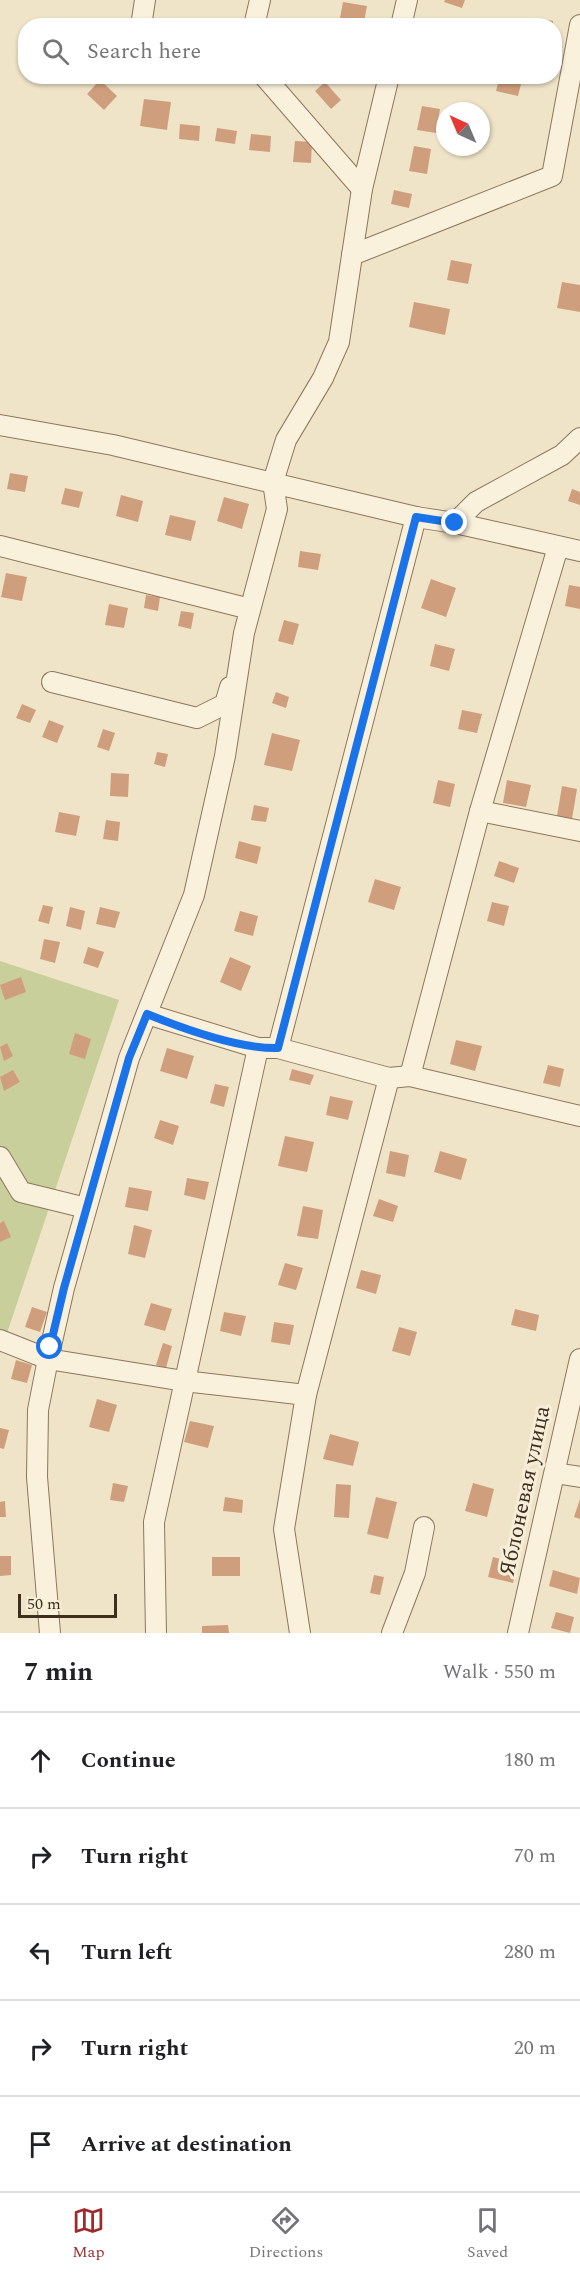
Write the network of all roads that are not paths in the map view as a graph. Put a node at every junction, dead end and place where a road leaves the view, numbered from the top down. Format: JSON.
{"nodes":[{"id":1,"x":145,"y":0,"type":"edge"},
{"id":2,"x":260,"y":0,"type":"edge"},
{"id":3,"x":407,"y":0,"type":"edge"},
{"id":4,"x":142,"y":18,"type":"edge"},
{"id":5,"x":256,"y":18,"type":"edge"},
{"id":6,"x":403,"y":18,"type":"edge"},
{"id":7,"x":580,"y":25,"type":"edge"},
{"id":8,"x":266,"y":84,"type":"edge"},
{"id":9,"x":387,"y":84,"type":"edge"},
{"id":10,"x":362,"y":189,"type":"junction"},
{"id":11,"x":352,"y":255,"type":"junction"},
{"id":12,"x":0,"y":425,"type":"edge"},
{"id":13,"x":580,"y":438,"type":"edge"},
{"id":14,"x":273,"y":482,"type":"junction"},
{"id":15,"x":416,"y":517,"type":"junction"},
{"id":16,"x":455,"y":523,"type":"junction"},
{"id":17,"x":0,"y":546,"type":"edge"},
{"id":18,"x":558,"y":547,"type":"junction"},
{"id":19,"x":580,"y":551,"type":"edge"},
{"id":20,"x":250,"y":609,"type":"junction"},
{"id":21,"x":244,"y":633,"type":"junction"},
{"id":22,"x":52,"y":682,"type":"dead end"},
{"id":23,"x":480,"y":811,"type":"junction"},
{"id":24,"x":580,"y":831,"type":"edge"},
{"id":25,"x":147,"y":1014,"type":"junction"},
{"id":26,"x":258,"y":1048,"type":"junction"},
{"id":27,"x":278,"y":1048,"type":"junction"},
{"id":28,"x":410,"y":1076,"type":"junction"},
{"id":29,"x":389,"y":1078,"type":"junction"},
{"id":30,"x":580,"y":1116,"type":"edge"},
{"id":31,"x":0,"y":1157,"type":"edge"},
{"id":32,"x":86,"y":1208,"type":"junction"},
{"id":33,"x":0,"y":1340,"type":"edge"},
{"id":34,"x":48,"y":1359,"type":"junction"},
{"id":35,"x":580,"y":1359,"type":"edge"},
{"id":36,"x":184,"y":1381,"type":"junction"},
{"id":37,"x":306,"y":1395,"type":"junction"},
{"id":38,"x":555,"y":1473,"type":"junction"},
{"id":39,"x":580,"y":1477,"type":"edge"},
{"id":40,"x":424,"y":1527,"type":"dead end"},
{"id":41,"x":50,"y":1633,"type":"edge"},
{"id":42,"x":156,"y":1633,"type":"edge"},
{"id":43,"x":300,"y":1633,"type":"edge"},
{"id":44,"x":392,"y":1633,"type":"edge"},
{"id":45,"x":518,"y":1633,"type":"edge"}],
"edges":[{"from":1,"to":4,"type":"street"},
{"from":2,"to":5,"type":"street"},
{"from":3,"to":6,"type":"street"},
{"from":7,"to":11,"type":"street"},
{"from":8,"to":10,"type":"street"},
{"from":9,"to":10,"type":"street"},
{"from":10,"to":11,"type":"street"},
{"from":11,"to":14,"type":"street"},
{"from":12,"to":14,"type":"street"},
{"from":13,"to":16,"type":"street"},
{"from":14,"to":15,"type":"street"},
{"from":14,"to":20,"type":"street"},
{"from":15,"to":16,"type":"street"},
{"from":15,"to":27,"type":"street"},
{"from":16,"to":18,"type":"street"},
{"from":17,"to":20,"type":"street"},
{"from":18,"to":19,"type":"street"},
{"from":18,"to":23,"type":"street"},
{"from":20,"to":21,"type":"street"},
{"from":21,"to":22,"type":"street"},
{"from":21,"to":25,"type":"street"},
{"from":23,"to":24,"type":"street"},
{"from":23,"to":28,"type":"street"},
{"from":25,"to":26,"type":"street"},
{"from":25,"to":32,"type":"street"},
{"from":26,"to":27,"type":"street"},
{"from":26,"to":36,"type":"street"},
{"from":27,"to":29,"type":"street"},
{"from":28,"to":29,"type":"street"},
{"from":28,"to":30,"type":"street"},
{"from":29,"to":37,"type":"street"},
{"from":31,"to":32,"type":"street"},
{"from":32,"to":34,"type":"street"},
{"from":33,"to":34,"type":"street"},
{"from":34,"to":36,"type":"street"},
{"from":34,"to":41,"type":"street"},
{"from":35,"to":38,"type":"street","name":"Яблоневая улица"},
{"from":36,"to":37,"type":"street"},
{"from":36,"to":42,"type":"street"},
{"from":37,"to":43,"type":"street"},
{"from":38,"to":39,"type":"street"},
{"from":38,"to":45,"type":"street","name":"Яблоневая улица"},
{"from":40,"to":44,"type":"street"}]}
